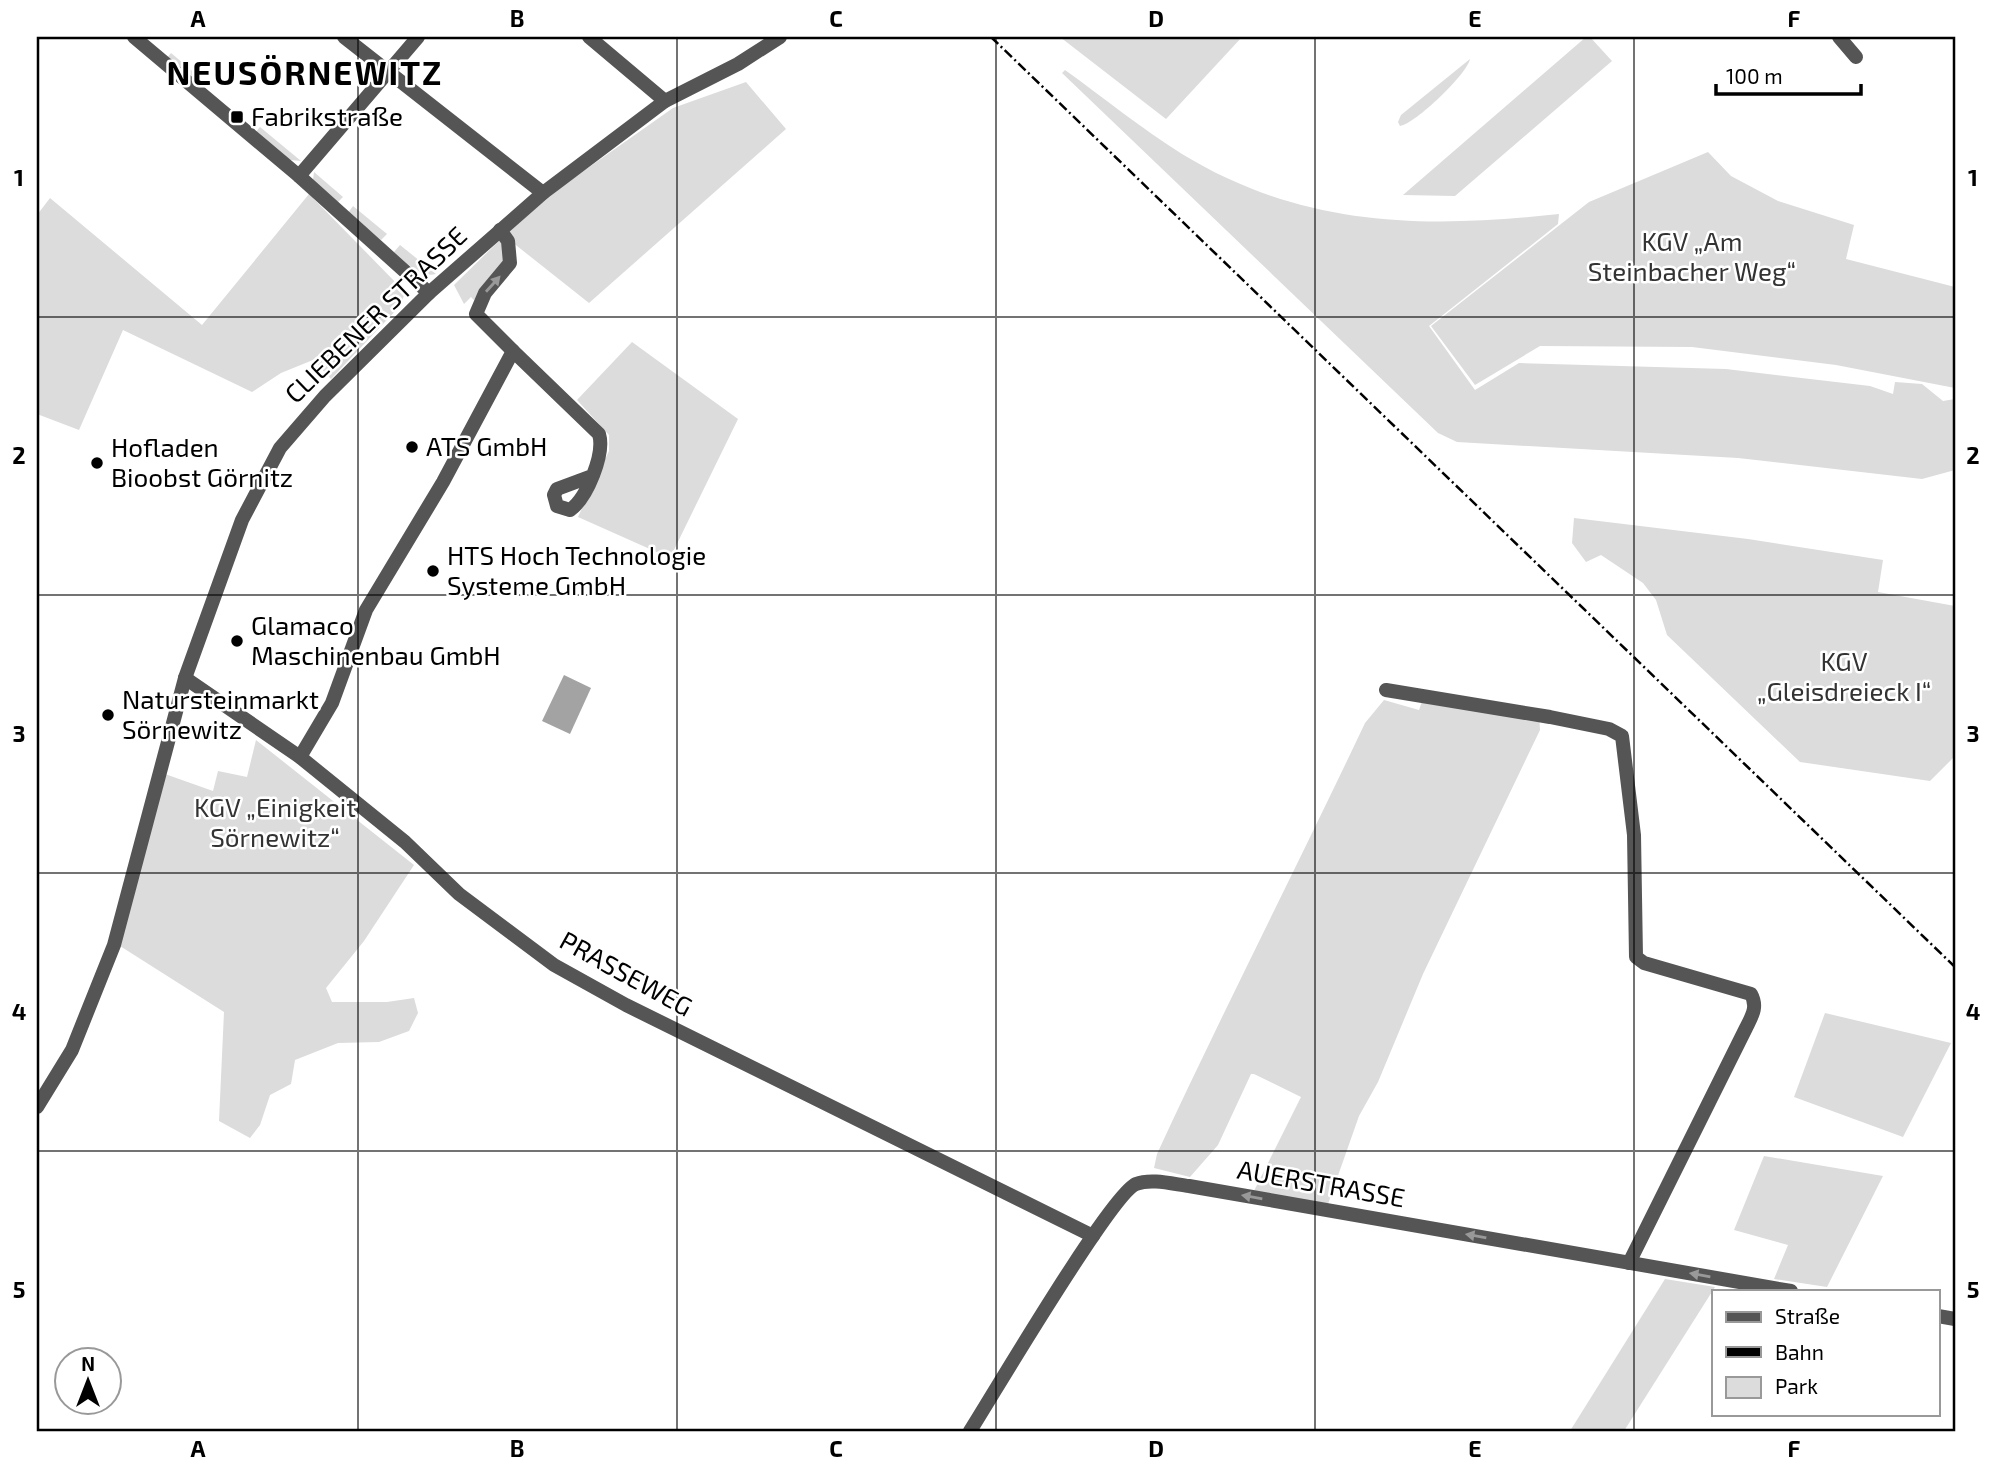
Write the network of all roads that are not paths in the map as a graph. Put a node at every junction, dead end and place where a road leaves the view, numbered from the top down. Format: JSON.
{"nodes":[{"id":1,"x":134,"y":37,"type":"edge"},
{"id":2,"x":344,"y":37,"type":"edge"},
{"id":3,"x":418,"y":37,"type":"edge"},
{"id":4,"x":589,"y":37,"type":"edge"},
{"id":5,"x":780,"y":37,"type":"edge"},
{"id":6,"x":1839,"y":37,"type":"edge"},
{"id":7,"x":1856,"y":57,"type":"dead end"},
{"id":8,"x":389,"y":72,"type":"junction"},
{"id":9,"x":665,"y":100,"type":"junction"},
{"id":10,"x":299,"y":176,"type":"junction"},
{"id":11,"x":543,"y":193,"type":"junction"},
{"id":12,"x":500,"y":230,"type":"junction"},
{"id":13,"x":429,"y":293,"type":"junction"},
{"id":14,"x":513,"y":351,"type":"junction"},
{"id":15,"x":592,"y":476,"type":"dead end"},
{"id":16,"x":185,"y":678,"type":"junction"},
{"id":17,"x":1386,"y":690,"type":"dead end"},
{"id":18,"x":300,"y":757,"type":"junction"},
{"id":19,"x":37,"y":1107,"type":"edge"},
{"id":20,"x":1093,"y":1236,"type":"junction"},
{"id":21,"x":1629,"y":1263,"type":"junction"},
{"id":22,"x":1785,"y":1290,"type":"edge"},
{"id":23,"x":970,"y":1431,"type":"edge"}],
"edges":[{"from":1,"to":10,"type":"street"},
{"from":2,"to":8,"type":"street"},
{"from":3,"to":8,"type":"street"},
{"from":4,"to":9,"type":"street"},
{"from":5,"to":9,"type":"street","name":"CLIEBENER STRASSE"},
{"from":6,"to":7,"type":"street"},
{"from":8,"to":10,"type":"street"},
{"from":8,"to":11,"type":"street"},
{"from":9,"to":11,"type":"street","name":"CLIEBENER STRASSE"},
{"from":10,"to":13,"type":"street"},
{"from":11,"to":12,"type":"street","name":"CLIEBENER STRASSE"},
{"from":12,"to":13,"type":"street","name":"CLIEBENER STRASSE"},
{"from":14,"to":12,"type":"street","one_way":true},
{"from":13,"to":16,"type":"street","name":"CLIEBENER STRASSE"},
{"from":14,"to":15,"type":"street"},
{"from":14,"to":18,"type":"street"},
{"from":16,"to":18,"type":"street","name":"PRASSEWEG"},
{"from":16,"to":19,"type":"street","name":"CLIEBENER STRASSE"},
{"from":17,"to":21,"type":"street"},
{"from":18,"to":20,"type":"street","name":"PRASSEWEG"},
{"from":21,"to":20,"type":"street","name":"AUERSTRASSE","one_way":true},
{"from":20,"to":23,"type":"street","name":"AUERSTRASSE"},
{"from":22,"to":21,"type":"street","name":"AUERSTRASSE","one_way":true}]}
